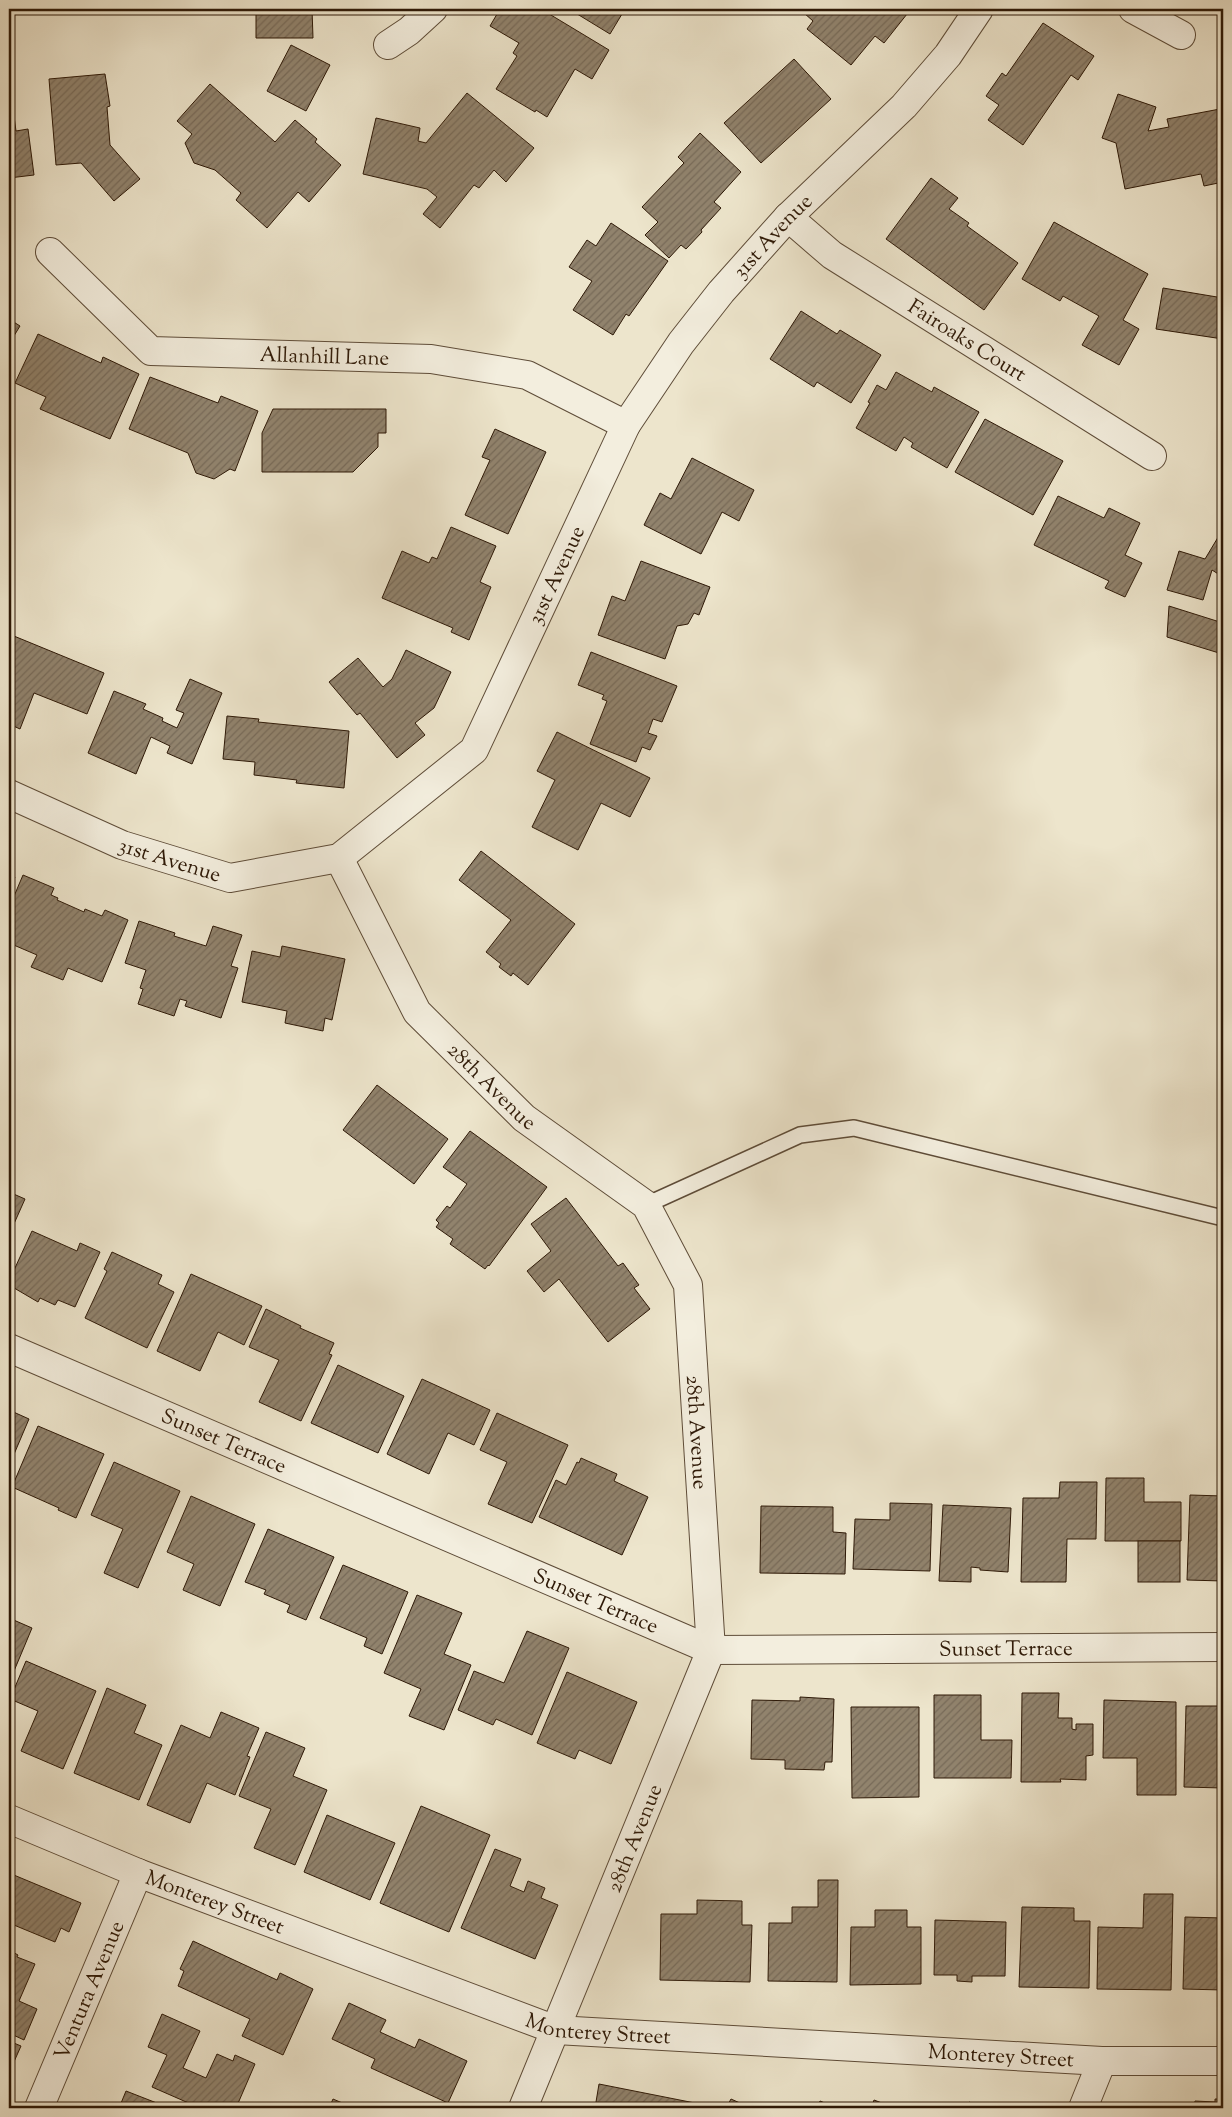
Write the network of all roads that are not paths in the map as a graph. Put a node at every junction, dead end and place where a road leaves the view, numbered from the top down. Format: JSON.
{"nodes":[{"id":1,"x":433,"y":9,"type":"edge"},
{"id":2,"x":979,"y":9,"type":"edge"},
{"id":3,"x":1133,"y":9,"type":"edge"},
{"id":4,"x":1181,"y":34,"type":"dead end"},
{"id":5,"x":388,"y":45,"type":"dead end"},
{"id":6,"x":788,"y":217,"type":"junction"},
{"id":7,"x":50,"y":252,"type":"dead end"},
{"id":8,"x":626,"y":425,"type":"junction"},
{"id":9,"x":1152,"y":456,"type":"dead end"},
{"id":10,"x":9,"y":794,"type":"edge"},
{"id":11,"x":339,"y":858,"type":"junction"},
{"id":12,"x":646,"y":1205,"type":"junction"},
{"id":13,"x":1223,"y":1218,"type":"edge"},
{"id":14,"x":9,"y":1348,"type":"edge"},
{"id":15,"x":1223,"y":1647,"type":"edge"},
{"id":16,"x":711,"y":1650,"type":"junction"},
{"id":17,"x":9,"y":1818,"type":"edge"},
{"id":18,"x":138,"y":1873,"type":"junction"},
{"id":19,"x":556,"y":2030,"type":"junction"},
{"id":20,"x":1102,"y":2061,"type":"junction"},
{"id":21,"x":1223,"y":2062,"type":"edge"},
{"id":22,"x":39,"y":2108,"type":"edge"},
{"id":23,"x":523,"y":2108,"type":"edge"},
{"id":24,"x":1083,"y":2108,"type":"edge"}],
"edges":[{"from":1,"to":5,"type":"street"},
{"from":2,"to":6,"type":"street","name":"31st Avenue"},
{"from":3,"to":4,"type":"street"},
{"from":6,"to":8,"type":"street","name":"31st Avenue"},
{"from":6,"to":9,"type":"street","name":"Fairoaks Court"},
{"from":7,"to":8,"type":"street","name":"Allanhill Lane"},
{"from":8,"to":11,"type":"street","name":"31st Avenue"},
{"from":10,"to":11,"type":"street","name":"31st Avenue"},
{"from":11,"to":12,"type":"street","name":"28th Avenue"},
{"from":12,"to":13,"type":"lane"},
{"from":12,"to":16,"type":"street","name":"28th Avenue"},
{"from":14,"to":16,"type":"street","name":"Sunset Terrace"},
{"from":15,"to":16,"type":"street","name":"Sunset Terrace"},
{"from":16,"to":19,"type":"street","name":"28th Avenue"},
{"from":17,"to":18,"type":"street","name":"Monterey Street"},
{"from":18,"to":19,"type":"street","name":"Monterey Street"},
{"from":18,"to":22,"type":"street","name":"Ventura Avenue"},
{"from":19,"to":20,"type":"street","name":"Monterey Street"},
{"from":19,"to":23,"type":"street","name":"28th Avenue"},
{"from":20,"to":21,"type":"street","name":"Monterey Street"},
{"from":20,"to":24,"type":"street"}]}
